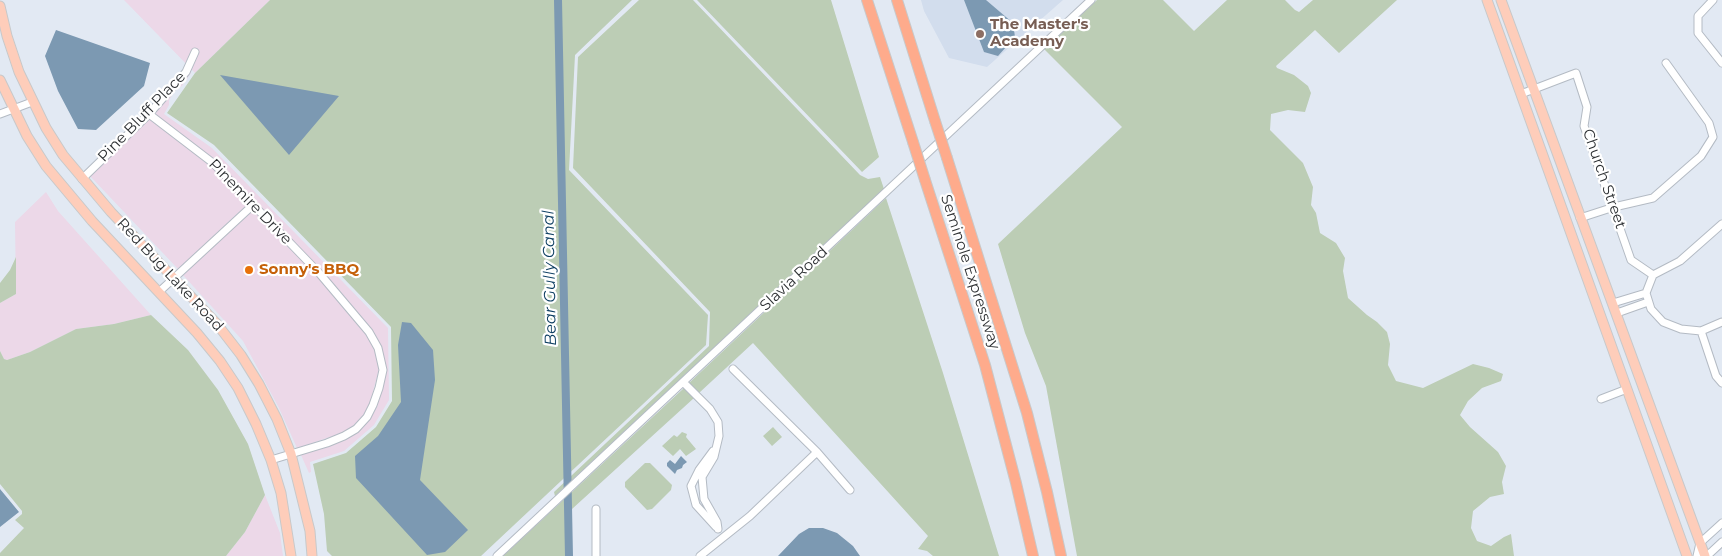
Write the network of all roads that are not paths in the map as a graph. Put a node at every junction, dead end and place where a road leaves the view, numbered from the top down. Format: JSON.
{"nodes":[{"id":1,"x":867,"y":0,"type":"edge"},
{"id":2,"x":897,"y":0,"type":"edge"},
{"id":3,"x":1091,"y":0,"type":"edge"},
{"id":4,"x":1487,"y":0,"type":"edge"},
{"id":5,"x":1501,"y":0,"type":"edge"},
{"id":6,"x":1712,"y":0,"type":"edge"},
{"id":7,"x":0,"y":6,"type":"edge"},
{"id":8,"x":195,"y":52,"type":"dead end"},
{"id":9,"x":1666,"y":63,"type":"dead end"},
{"id":10,"x":1722,"y":63,"type":"edge"},
{"id":11,"x":0,"y":80,"type":"edge"},
{"id":12,"x":1533,"y":89,"type":"junction"},
{"id":13,"x":1521,"y":94,"type":"junction"},
{"id":14,"x":32,"y":102,"type":"junction"},
{"id":15,"x":14,"y":110,"type":"junction"},
{"id":16,"x":0,"y":114,"type":"edge"},
{"id":17,"x":149,"y":114,"type":"junction"},
{"id":18,"x":82,"y":179,"type":"junction"},
{"id":19,"x":253,"y":205,"type":"junction"},
{"id":20,"x":1614,"y":207,"type":"junction"},
{"id":21,"x":1580,"y":218,"type":"junction"},
{"id":22,"x":1722,"y":224,"type":"edge"},
{"id":23,"x":1653,"y":275,"type":"junction"},
{"id":24,"x":174,"y":278,"type":"junction"},
{"id":25,"x":160,"y":292,"type":"junction"},
{"id":26,"x":1646,"y":292,"type":"junction"},
{"id":27,"x":1648,"y":302,"type":"junction"},
{"id":28,"x":1613,"y":303,"type":"junction"},
{"id":29,"x":1617,"y":313,"type":"junction"},
{"id":30,"x":1722,"y":322,"type":"edge"},
{"id":31,"x":1701,"y":331,"type":"junction"},
{"id":32,"x":733,"y":369,"type":"dead end"},
{"id":33,"x":684,"y":383,"type":"junction"},
{"id":34,"x":1722,"y":383,"type":"edge"},
{"id":35,"x":1627,"y":389,"type":"junction"},
{"id":36,"x":1601,"y":398,"type":"dead end"},
{"id":37,"x":816,"y":452,"type":"junction"},
{"id":38,"x":291,"y":454,"type":"junction"},
{"id":39,"x":271,"y":460,"type":"junction"},
{"id":40,"x":850,"y":490,"type":"dead end"},
{"id":41,"x":596,"y":510,"type":"dead end"},
{"id":42,"x":1722,"y":523,"type":"edge"},
{"id":43,"x":724,"y":536,"type":"junction"},
{"id":44,"x":1722,"y":542,"type":"edge"},
{"id":45,"x":1700,"y":543,"type":"junction"},
{"id":46,"x":291,"y":556,"type":"edge"},
{"id":47,"x":312,"y":556,"type":"edge"},
{"id":48,"x":497,"y":556,"type":"edge"},
{"id":49,"x":596,"y":556,"type":"edge"},
{"id":50,"x":700,"y":556,"type":"edge"},
{"id":51,"x":1032,"y":556,"type":"edge"},
{"id":52,"x":1061,"y":556,"type":"edge"},
{"id":53,"x":1688,"y":556,"type":"edge"},
{"id":54,"x":1697,"y":556,"type":"edge"},
{"id":55,"x":1706,"y":556,"type":"edge"}],
"edges":[{"from":1,"to":51,"type":"highway","name":"Seminole Expressway","bridge":true},
{"from":2,"to":52,"type":"highway","name":"Seminole Expressway","bridge":true},
{"from":3,"to":33,"type":"street","name":"Slavia Road"},
{"from":4,"to":13,"type":"main road"},
{"from":5,"to":12,"type":"main road"},
{"from":6,"to":10,"type":"street"},
{"from":7,"to":14,"type":"main road","name":"Red Bug Lake Road"},
{"from":8,"to":17,"type":"street","name":"Pine Bluff Place"},
{"from":9,"to":20,"type":"street"},
{"from":11,"to":15,"type":"main road","name":"Red Bug Lake Road"},
{"from":12,"to":13,"type":"street","name":"Church Street"},
{"from":12,"to":20,"type":"street","name":"Church Street"},
{"from":12,"to":21,"type":"main road"},
{"from":13,"to":35,"type":"main road"},
{"from":14,"to":15,"type":"street"},
{"from":14,"to":18,"type":"main road","name":"Red Bug Lake Road"},
{"from":15,"to":16,"type":"street"},
{"from":15,"to":25,"type":"main road","name":"Red Bug Lake Road"},
{"from":17,"to":18,"type":"street","name":"Pine Bluff Place"},
{"from":17,"to":19,"type":"street","name":"Pinemire Drive"},
{"from":18,"to":24,"type":"main road","name":"Red Bug Lake Road"},
{"from":19,"to":24,"type":"street"},
{"from":19,"to":38,"type":"street","name":"Pinemire Drive"},
{"from":20,"to":21,"type":"street"},
{"from":20,"to":23,"type":"street","name":"Church Street"},
{"from":21,"to":28,"type":"main road"},
{"from":22,"to":23,"type":"street"},
{"from":23,"to":26,"type":"street"},
{"from":24,"to":25,"type":"street"},
{"from":24,"to":38,"type":"main road","name":"Red Bug Lake Road"},
{"from":25,"to":39,"type":"main road","name":"Red Bug Lake Road"},
{"from":26,"to":27,"type":"street"},
{"from":26,"to":28,"type":"street"},
{"from":27,"to":29,"type":"street"},
{"from":27,"to":31,"type":"street"},
{"from":28,"to":29,"type":"main road"},
{"from":29,"to":45,"type":"main road"},
{"from":30,"to":31,"type":"street"},
{"from":31,"to":34,"type":"street"},
{"from":32,"to":37,"type":"street"},
{"from":33,"to":43,"type":"street"},
{"from":33,"to":48,"type":"street","name":"Slavia Road"},
{"from":35,"to":36,"type":"street"},
{"from":35,"to":53,"type":"main road"},
{"from":37,"to":40,"type":"street"},
{"from":37,"to":43,"type":"street"},
{"from":38,"to":39,"type":"street","name":"Pinemire Drive"},
{"from":38,"to":47,"type":"main road","name":"Red Bug Lake Road"},
{"from":39,"to":46,"type":"main road","name":"Red Bug Lake Road"},
{"from":41,"to":49,"type":"street"},
{"from":42,"to":45,"type":"street"},
{"from":43,"to":50,"type":"street"},
{"from":44,"to":55,"type":"street"},
{"from":45,"to":54,"type":"street"},
{"from":45,"to":55,"type":"main road"}]}
